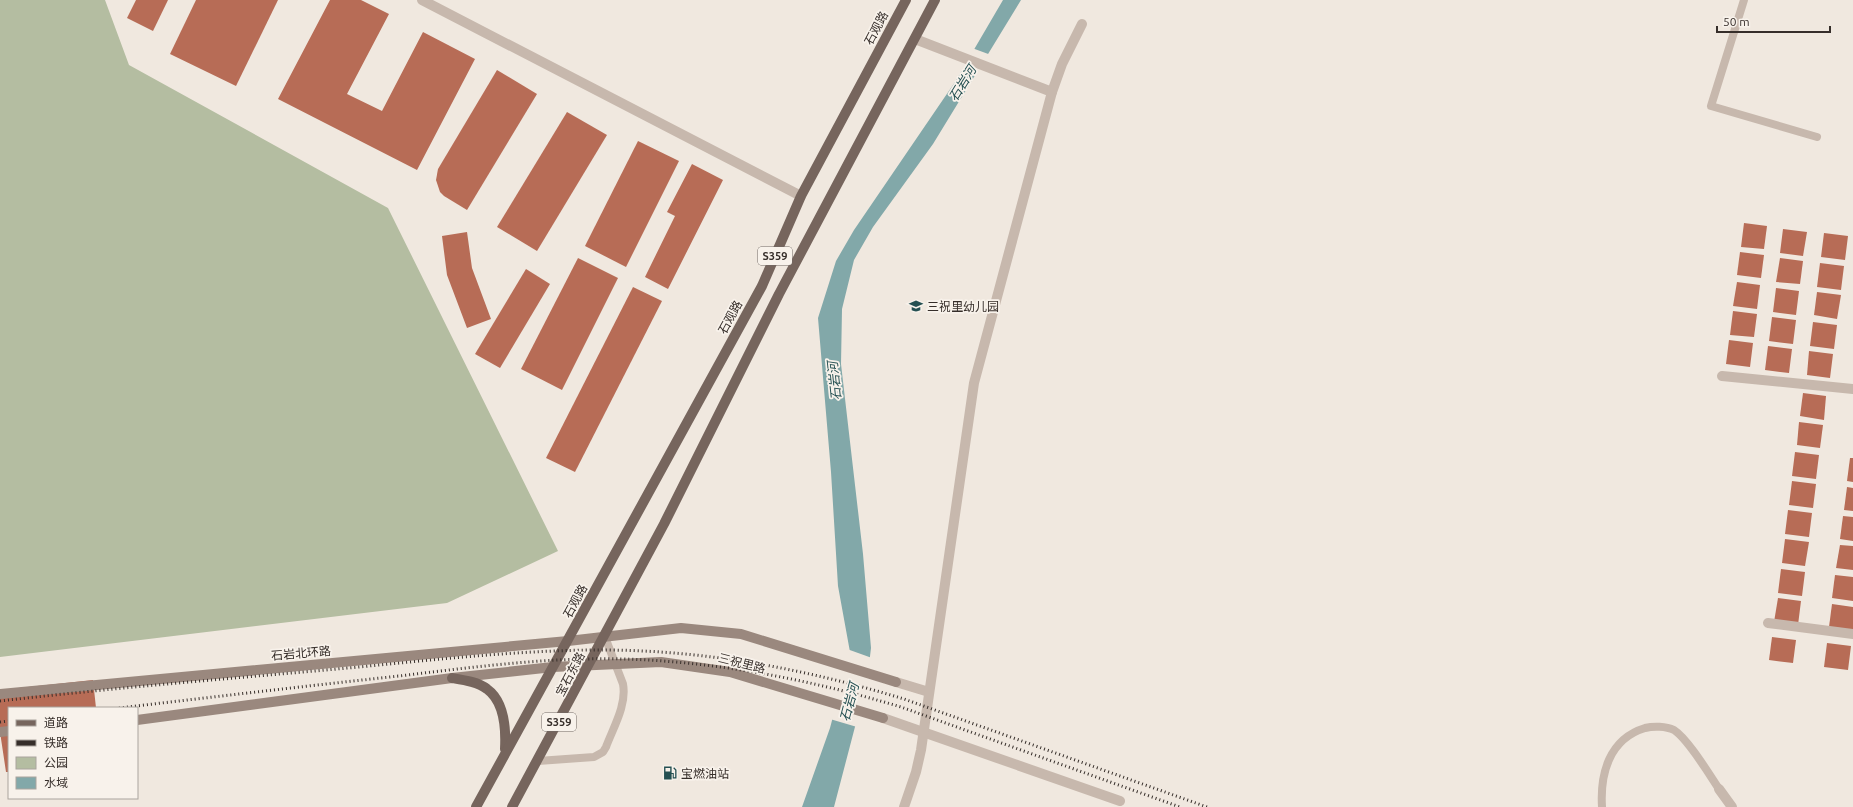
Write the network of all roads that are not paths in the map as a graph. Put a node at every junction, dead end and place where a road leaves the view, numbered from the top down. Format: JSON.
{"nodes":[{"id":1,"x":422,"y":0,"type":"edge"},
{"id":2,"x":906,"y":0,"type":"edge"},
{"id":3,"x":935,"y":0,"type":"edge"},
{"id":4,"x":1744,"y":0,"type":"edge"},
{"id":5,"x":1082,"y":24,"type":"dead end"},
{"id":6,"x":915,"y":39,"type":"junction"},
{"id":7,"x":1052,"y":92,"type":"junction"},
{"id":8,"x":1817,"y":137,"type":"dead end"},
{"id":9,"x":801,"y":196,"type":"junction"},
{"id":10,"x":1722,"y":376,"type":"dead end"},
{"id":11,"x":1853,"y":389,"type":"edge"},
{"id":12,"x":1768,"y":623,"type":"dead end"},
{"id":13,"x":1853,"y":634,"type":"edge"},
{"id":14,"x":604,"y":637,"type":"junction"},
{"id":15,"x":568,"y":641,"type":"junction"},
{"id":16,"x":590,"y":664,"type":"junction"},
{"id":17,"x":614,"y":664,"type":"junction"},
{"id":18,"x":554,"y":667,"type":"junction"},
{"id":19,"x":452,"y":678,"type":"junction"},
{"id":20,"x":896,"y":682,"type":"joint"},
{"id":21,"x":929,"y":692,"type":"junction"},
{"id":22,"x":0,"y":694,"type":"edge"},
{"id":23,"x":883,"y":718,"type":"joint"},
{"id":24,"x":138,"y":720,"type":"edge"},
{"id":25,"x":923,"y":732,"type":"junction"},
{"id":26,"x":505,"y":752,"type":"junction"},
{"id":27,"x":538,"y":761,"type":"junction"},
{"id":28,"x":1719,"y":789,"type":"joint"},
{"id":29,"x":1120,"y":801,"type":"dead end"},
{"id":30,"x":476,"y":807,"type":"edge"},
{"id":31,"x":512,"y":807,"type":"edge"},
{"id":32,"x":904,"y":807,"type":"edge"},
{"id":33,"x":1602,"y":807,"type":"edge"},
{"id":34,"x":1732,"y":807,"type":"edge"}],
"edges":[{"from":1,"to":9,"type":"street"},
{"from":2,"to":9,"type":"main road","name":"石观路","number":"S359"},
{"from":3,"to":6,"type":"main road"},
{"from":4,"to":8,"type":"lane"},
{"from":5,"to":7,"type":"street"},
{"from":6,"to":7,"type":"street"},
{"from":6,"to":14,"type":"main road","number":"S359"},
{"from":7,"to":21,"type":"street"},
{"from":9,"to":15,"type":"main road","name":"石观路","number":"S359"},
{"from":10,"to":11,"type":"street"},
{"from":12,"to":13,"type":"street"},
{"from":14,"to":15,"type":"main road","name":"石岩北环路"},
{"from":14,"to":16,"type":"main road","name":"宝石东路","number":"S359"},
{"from":14,"to":17,"type":"lane"},
{"from":14,"to":20,"type":"main road"},
{"from":15,"to":18,"type":"main road","name":"宝石东路","number":"S359"},
{"from":15,"to":22,"type":"main road","name":"石岩北环路"},
{"from":16,"to":17,"type":"main road","name":"三祝里路"},
{"from":16,"to":18,"type":"main road"},
{"from":16,"to":27,"type":"main road","name":"宝石东路","number":"S359"},
{"from":17,"to":23,"type":"main road","name":"三祝里路"},
{"from":17,"to":27,"type":"lane"},
{"from":18,"to":19,"type":"main road"},
{"from":18,"to":26,"type":"main road","name":"宝石东路","number":"S359"},
{"from":19,"to":24,"type":"main road"},
{"from":19,"to":26,"type":"main road"},
{"from":20,"to":21,"type":"street"},
{"from":21,"to":25,"type":"street"},
{"from":23,"to":25,"type":"street"},
{"from":25,"to":29,"type":"street"},
{"from":25,"to":32,"type":"street"},
{"from":26,"to":30,"type":"main road","name":"宝石东路","number":"S359"},
{"from":27,"to":31,"type":"main road","name":"宝石东路","number":"S359"},
{"from":28,"to":33,"type":"lane"},
{"from":28,"to":34,"type":"street"}]}
